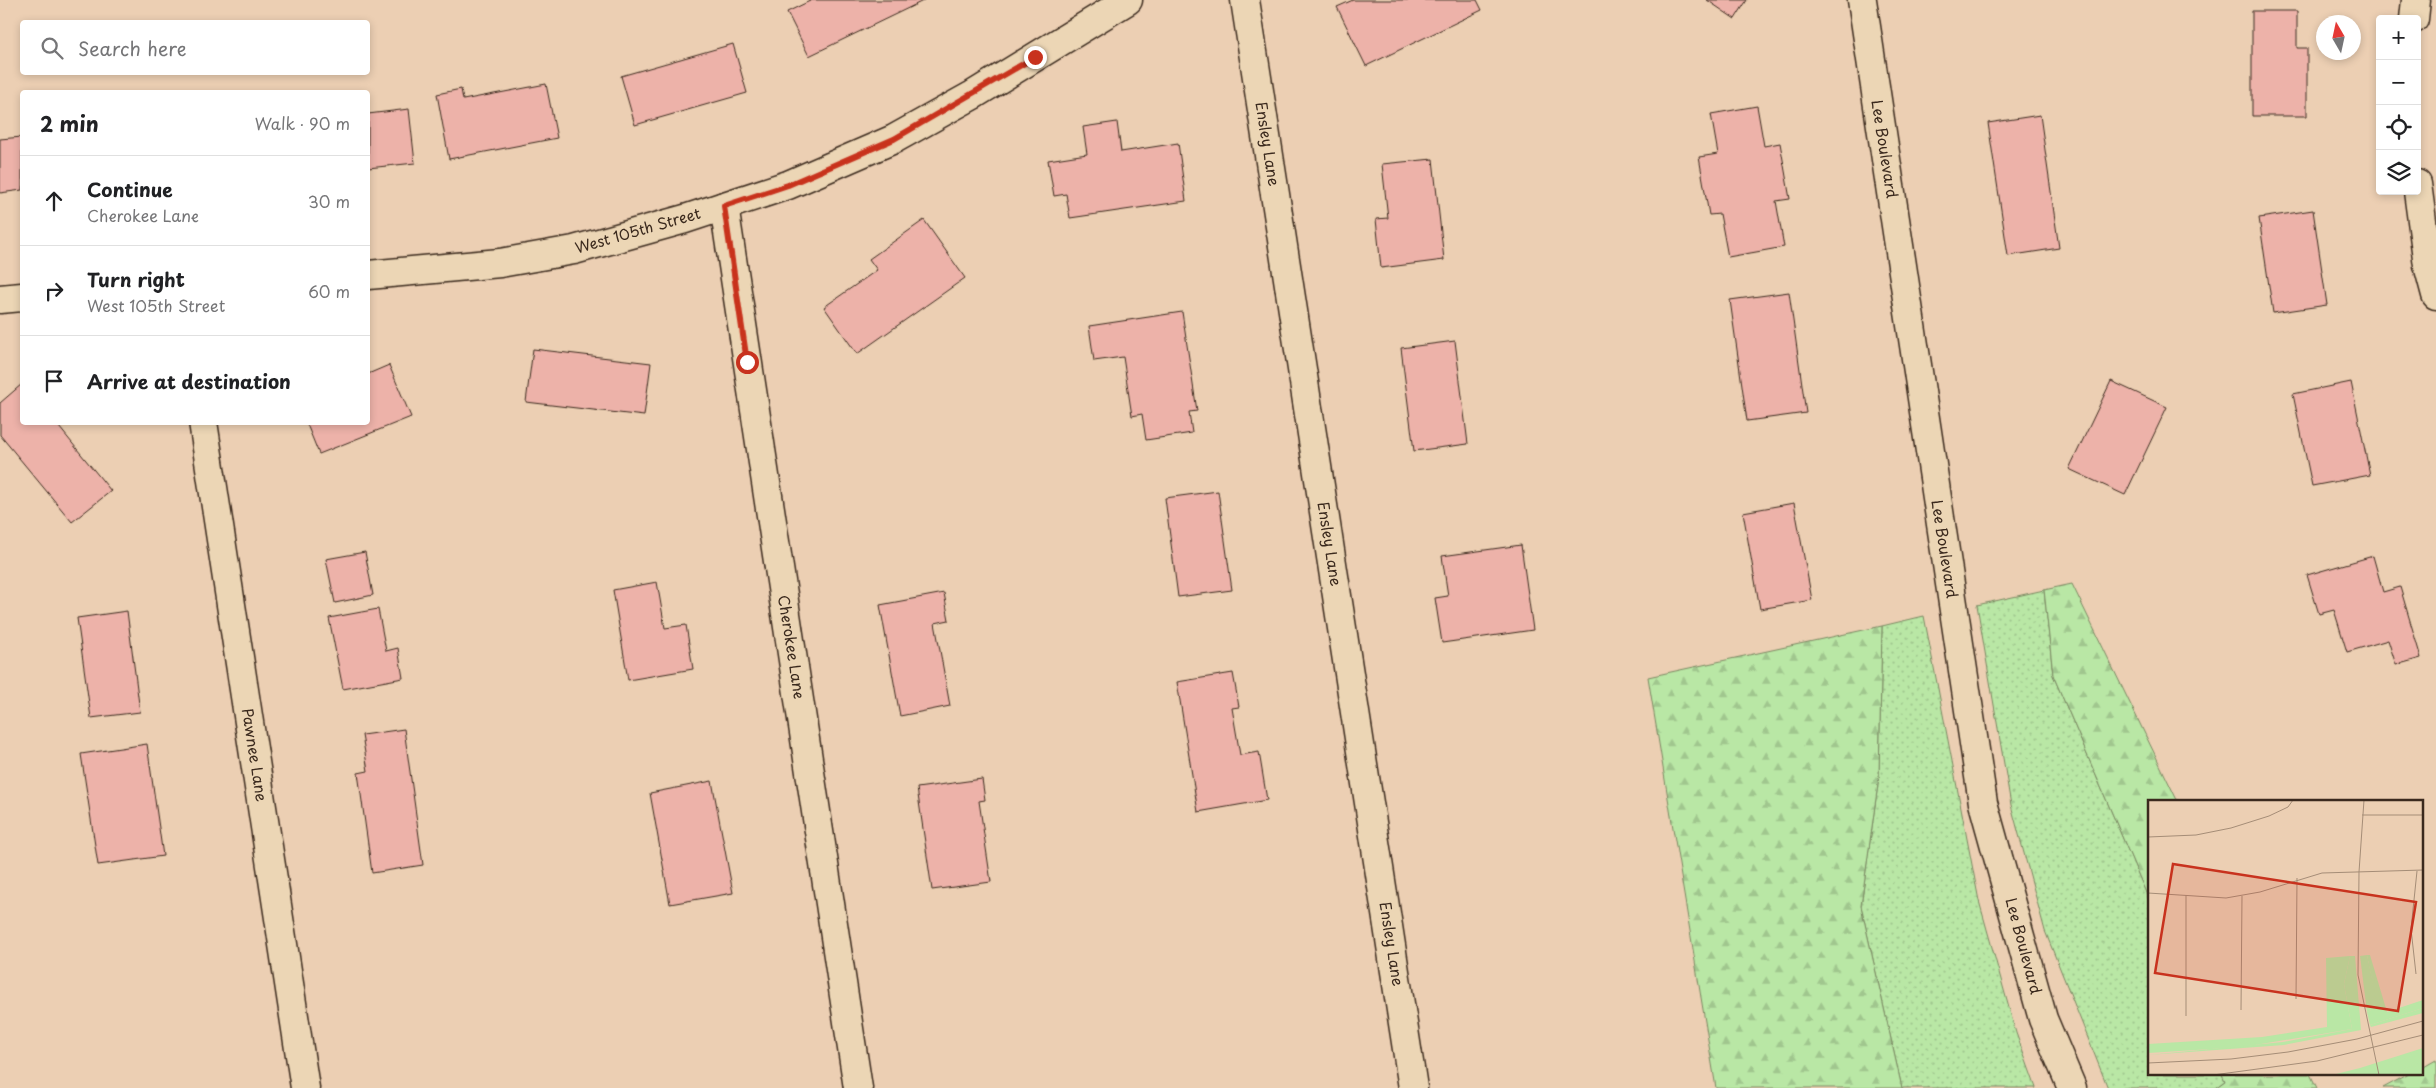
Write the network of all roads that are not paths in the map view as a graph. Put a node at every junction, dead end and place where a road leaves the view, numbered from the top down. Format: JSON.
{"nodes":[{"id":1,"x":1128,"y":0,"type":"edge"},
{"id":2,"x":1245,"y":0,"type":"edge"},
{"id":3,"x":1862,"y":0,"type":"edge"},
{"id":4,"x":2416,"y":0,"type":"edge"},
{"id":5,"x":2414,"y":15,"type":"edge"},
{"id":6,"x":2418,"y":195,"type":"edge"},
{"id":7,"x":724,"y":206,"type":"junction"},
{"id":8,"x":370,"y":275,"type":"edge"},
{"id":9,"x":2436,"y":295,"type":"edge"},
{"id":10,"x":20,"y":297,"type":"edge"},
{"id":11,"x":0,"y":298,"type":"edge"},
{"id":12,"x":203,"y":425,"type":"edge"},
{"id":13,"x":305,"y":1088,"type":"edge"},
{"id":14,"x":858,"y":1088,"type":"edge"},
{"id":15,"x":1413,"y":1088,"type":"edge"},
{"id":16,"x":2072,"y":1088,"type":"edge"}],
"edges":[{"from":1,"to":7,"type":"street","name":"West 105th Street"},
{"from":2,"to":15,"type":"street","name":"Ensley Lane"},
{"from":3,"to":16,"type":"street","name":"Lee Boulevard"},
{"from":4,"to":5,"type":"street"},
{"from":6,"to":9,"type":"street"},
{"from":7,"to":8,"type":"street","name":"West 105th Street"},
{"from":7,"to":14,"type":"street","name":"Cherokee Lane"},
{"from":10,"to":11,"type":"street"},
{"from":12,"to":13,"type":"street","name":"Pawnee Lane"}]}
